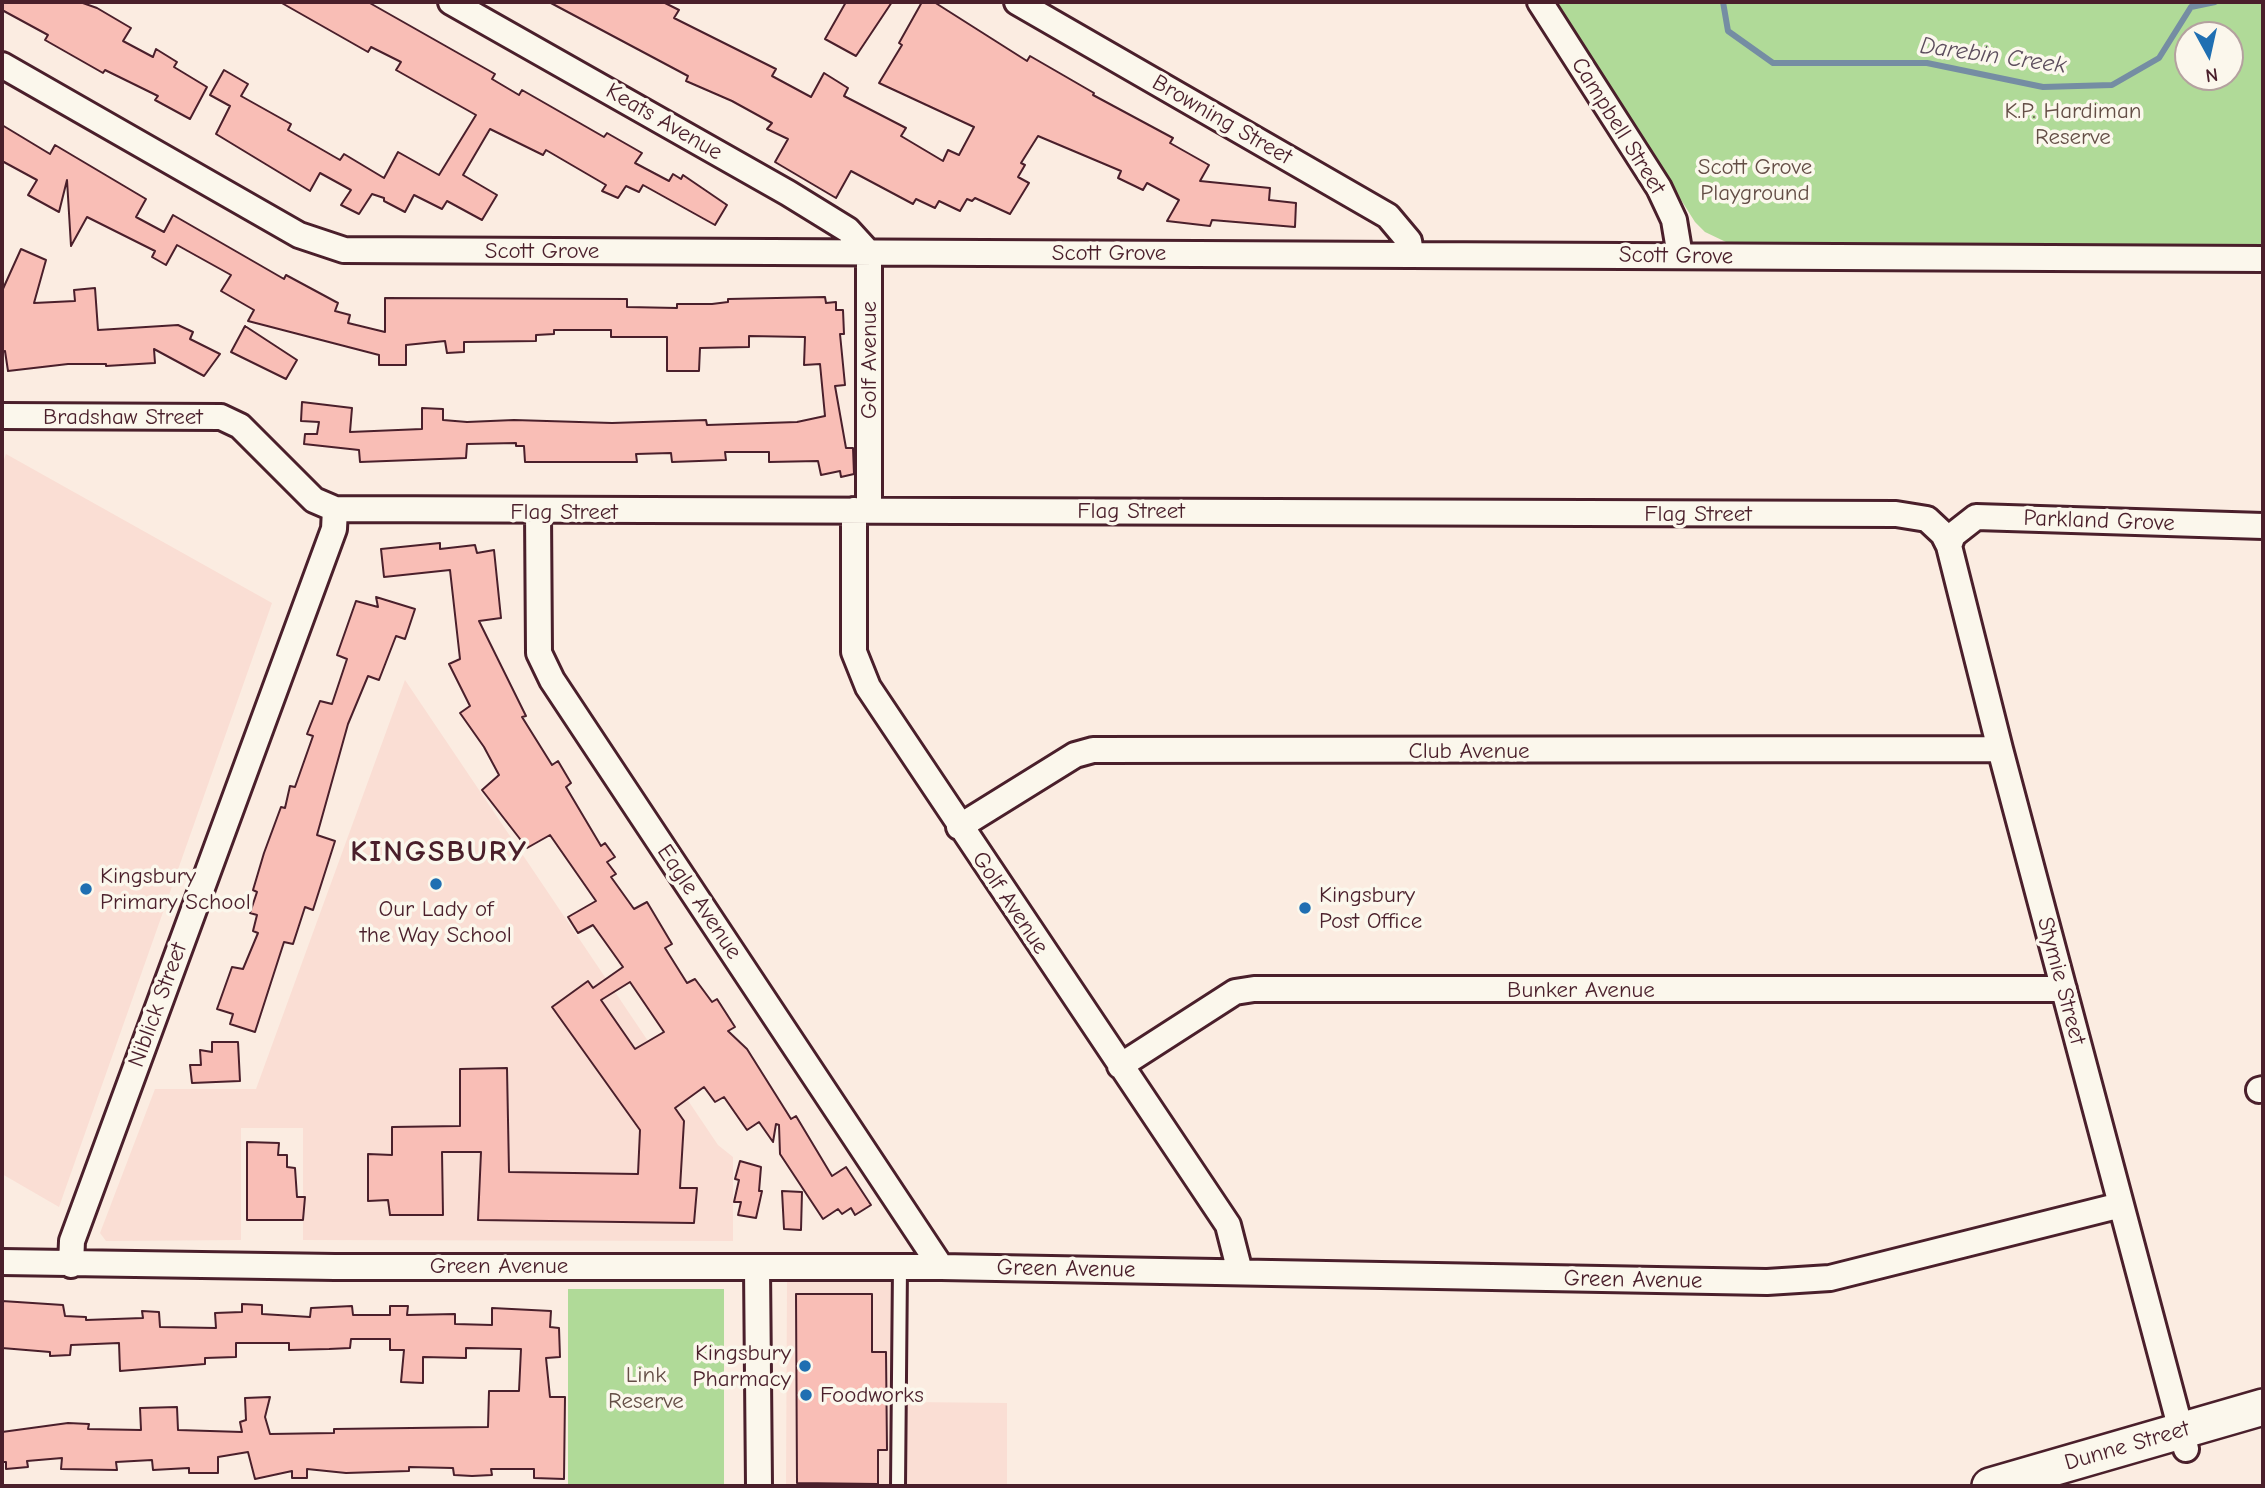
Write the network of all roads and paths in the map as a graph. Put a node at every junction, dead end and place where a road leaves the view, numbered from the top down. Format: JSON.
{"nodes":[{"id":1,"x":451,"y":2,"type":"edge"},
{"id":2,"x":1017,"y":2,"type":"edge"},
{"id":3,"x":1540,"y":2,"type":"edge"},
{"id":4,"x":2,"y":65,"type":"edge"},
{"id":5,"x":869,"y":253,"type":"junction"},
{"id":6,"x":1411,"y":253,"type":"junction"},
{"id":7,"x":1680,"y":257,"type":"junction"},
{"id":8,"x":2263,"y":259,"type":"edge"},
{"id":9,"x":2,"y":416,"type":"edge"},
{"id":10,"x":335,"y":509,"type":"junction"},
{"id":11,"x":861,"y":510,"type":"junction"},
{"id":12,"x":538,"y":512,"type":"junction"},
{"id":13,"x":1927,"y":519,"type":"joint"},
{"id":14,"x":2263,"y":526,"type":"edge"},
{"id":15,"x":1949,"y":546,"type":"junction"},
{"id":16,"x":2000,"y":749,"type":"junction"},
{"id":17,"x":959,"y":827,"type":"junction"},
{"id":18,"x":2064,"y":989,"type":"junction"},
{"id":19,"x":1119,"y":1066,"type":"junction"},
{"id":20,"x":2120,"y":1205,"type":"junction"},
{"id":21,"x":2,"y":1262,"type":"edge"},
{"id":22,"x":71,"y":1265,"type":"junction"},
{"id":23,"x":900,"y":1267,"type":"junction"},
{"id":24,"x":942,"y":1267,"type":"junction"},
{"id":25,"x":757,"y":1268,"type":"junction"},
{"id":26,"x":1240,"y":1272,"type":"junction"},
{"id":27,"x":2263,"y":1407,"type":"edge"},
{"id":28,"x":2263,"y":1428,"type":"edge"},
{"id":29,"x":2183,"y":1439,"type":"junction"},
{"id":30,"x":759,"y":1486,"type":"edge"},
{"id":31,"x":898,"y":1486,"type":"edge"},
{"id":32,"x":1990,"y":1486,"type":"edge"},
{"id":33,"x":2001,"y":1486,"type":"edge"}],
"edges":[{"from":1,"to":5,"type":"street","name":"Keats Avenue"},
{"from":2,"to":6,"type":"street","name":"Browning Street"},
{"from":3,"to":7,"type":"street","name":"Campbell Street"},
{"from":4,"to":5,"type":"street","name":"Scott Grove"},
{"from":5,"to":6,"type":"street","name":"Scott Grove"},
{"from":5,"to":11,"type":"street","name":"Golf Avenue"},
{"from":6,"to":7,"type":"street","name":"Scott Grove"},
{"from":7,"to":8,"type":"street","name":"Scott Grove"},
{"from":9,"to":10,"type":"street","name":"Bradshaw Street"},
{"from":10,"to":12,"type":"street","name":"Flag Street"},
{"from":10,"to":22,"type":"street","name":"Niblick Street"},
{"from":11,"to":12,"type":"street","name":"Flag Street"},
{"from":11,"to":13,"type":"street","name":"Flag Street"},
{"from":11,"to":17,"type":"street","name":"Golf Avenue"},
{"from":12,"to":24,"type":"street","name":"Eagle Avenue"},
{"from":13,"to":15,"type":"street","name":"Stymie Street"},
{"from":14,"to":15,"type":"street","name":"Parkland Grove"},
{"from":15,"to":16,"type":"street","name":"Stymie Street"},
{"from":16,"to":17,"type":"street","name":"Club Avenue"},
{"from":16,"to":18,"type":"street","name":"Stymie Street"},
{"from":17,"to":19,"type":"street","name":"Golf Avenue"},
{"from":18,"to":19,"type":"street","name":"Bunker Avenue"},
{"from":18,"to":20,"type":"street","name":"Stymie Street"},
{"from":19,"to":26,"type":"street","name":"Golf Avenue"},
{"from":20,"to":26,"type":"street","name":"Green Avenue"},
{"from":20,"to":29,"type":"street","name":"Stymie Street"},
{"from":21,"to":22,"type":"street","name":"Green Avenue"},
{"from":22,"to":25,"type":"street","name":"Green Avenue"},
{"from":23,"to":24,"type":"street","name":"Green Avenue"},
{"from":23,"to":25,"type":"street","name":"Green Avenue"},
{"from":23,"to":31,"type":"lane"},
{"from":24,"to":26,"type":"street","name":"Green Avenue"},
{"from":25,"to":30,"type":"street"},
{"from":27,"to":29,"type":"main road","name":"Dunne Street"},
{"from":28,"to":29,"type":"main road","name":"Dunne Street"},
{"from":29,"to":32,"type":"main road","name":"Dunne Street"},
{"from":29,"to":33,"type":"main road","name":"Dunne Street"}]}
